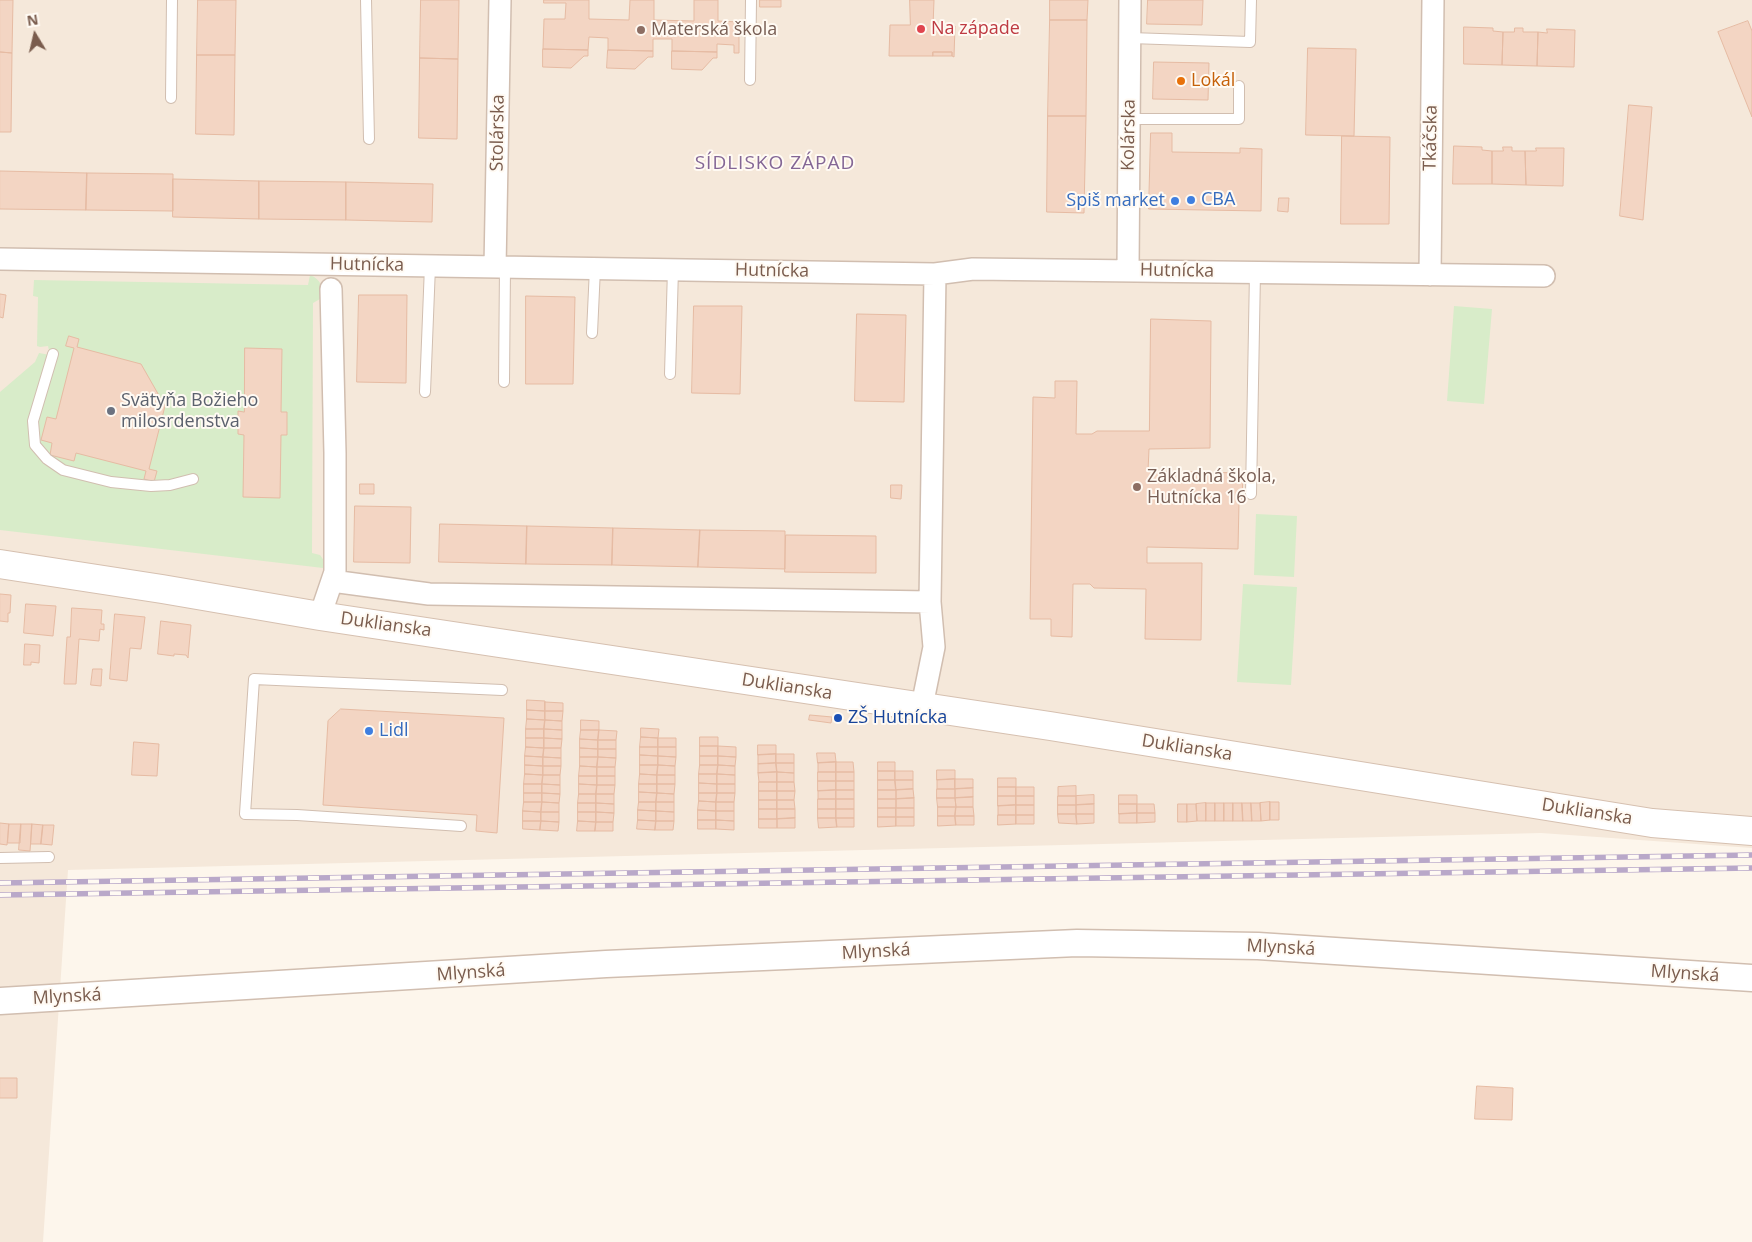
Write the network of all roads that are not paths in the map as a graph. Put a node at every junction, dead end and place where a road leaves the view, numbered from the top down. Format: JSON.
{"nodes":[{"id":1,"x":172,"y":0,"type":"edge"},
{"id":2,"x":366,"y":0,"type":"edge"},
{"id":3,"x":500,"y":0,"type":"edge"},
{"id":4,"x":751,"y":0,"type":"edge"},
{"id":5,"x":1130,"y":0,"type":"edge"},
{"id":6,"x":1251,"y":0,"type":"edge"},
{"id":7,"x":1433,"y":0,"type":"edge"},
{"id":8,"x":1130,"y":38,"type":"junction"},
{"id":9,"x":750,"y":80,"type":"dead end"},
{"id":10,"x":1239,"y":86,"type":"dead end"},
{"id":11,"x":171,"y":98,"type":"dead end"},
{"id":12,"x":1129,"y":119,"type":"junction"},
{"id":13,"x":369,"y":139,"type":"dead end"},
{"id":14,"x":0,"y":259,"type":"edge"},
{"id":15,"x":430,"y":266,"type":"junction"},
{"id":16,"x":500,"y":267,"type":"junction"},
{"id":17,"x":595,"y":268,"type":"junction"},
{"id":18,"x":673,"y":270,"type":"junction"},
{"id":19,"x":1128,"y":270,"type":"junction"},
{"id":20,"x":1255,"y":272,"type":"junction"},
{"id":21,"x":935,"y":274,"type":"junction"},
{"id":22,"x":1430,"y":275,"type":"junction"},
{"id":23,"x":1544,"y":276,"type":"dead end"},
{"id":24,"x":331,"y":289,"type":"dead end"},
{"id":25,"x":592,"y":333,"type":"dead end"},
{"id":26,"x":53,"y":354,"type":"dead end"},
{"id":27,"x":670,"y":374,"type":"dead end"},
{"id":28,"x":504,"y":382,"type":"dead end"},
{"id":29,"x":425,"y":392,"type":"dead end"},
{"id":30,"x":193,"y":479,"type":"dead end"},
{"id":31,"x":1251,"y":494,"type":"dead end"},
{"id":32,"x":0,"y":564,"type":"edge"},
{"id":33,"x":332,"y":581,"type":"junction"},
{"id":34,"x":930,"y":602,"type":"junction"},
{"id":35,"x":320,"y":616,"type":"junction"},
{"id":36,"x":502,"y":690,"type":"dead end"},
{"id":37,"x":922,"y":706,"type":"junction"},
{"id":38,"x":461,"y":826,"type":"dead end"},
{"id":39,"x":1752,"y":831,"type":"edge"},
{"id":40,"x":49,"y":857,"type":"dead end"},
{"id":41,"x":0,"y":858,"type":"edge"},
{"id":42,"x":1752,"y":978,"type":"edge"},
{"id":43,"x":0,"y":1001,"type":"edge"}],
"edges":[{"from":1,"to":11,"type":"lane"},
{"from":2,"to":13,"type":"lane"},
{"from":3,"to":16,"type":"street","name":"Stolárska"},
{"from":4,"to":9,"type":"lane"},
{"from":5,"to":8,"type":"street","name":"Kolárska"},
{"from":6,"to":8,"type":"lane"},
{"from":7,"to":22,"type":"street","name":"Tkáčska"},
{"from":8,"to":12,"type":"street","name":"Kolárska"},
{"from":10,"to":12,"type":"lane"},
{"from":12,"to":19,"type":"street","name":"Kolárska"},
{"from":14,"to":15,"type":"street","name":"Hutnícka"},
{"from":15,"to":16,"type":"street","name":"Hutnícka"},
{"from":15,"to":29,"type":"lane"},
{"from":16,"to":17,"type":"street","name":"Hutnícka"},
{"from":16,"to":28,"type":"lane"},
{"from":17,"to":18,"type":"street","name":"Hutnícka"},
{"from":17,"to":25,"type":"lane"},
{"from":18,"to":21,"type":"street","name":"Hutnícka"},
{"from":18,"to":27,"type":"lane"},
{"from":19,"to":20,"type":"street","name":"Hutnícka"},
{"from":19,"to":21,"type":"street","name":"Hutnícka"},
{"from":20,"to":22,"type":"street","name":"Hutnícka"},
{"from":20,"to":31,"type":"lane"},
{"from":21,"to":34,"type":"street"},
{"from":22,"to":23,"type":"street","name":"Hutnícka"},
{"from":24,"to":33,"type":"street"},
{"from":26,"to":30,"type":"lane"},
{"from":32,"to":35,"type":"main road","name":"Duklianska"},
{"from":33,"to":34,"type":"street","name":"Duklianska"},
{"from":33,"to":35,"type":"street"},
{"from":34,"to":37,"type":"street"},
{"from":35,"to":37,"type":"main road","name":"Duklianska"},
{"from":36,"to":38,"type":"lane"},
{"from":37,"to":39,"type":"main road","name":"Duklianska"},
{"from":40,"to":41,"type":"lane"},
{"from":42,"to":43,"type":"street","name":"Mlynská"}]}
